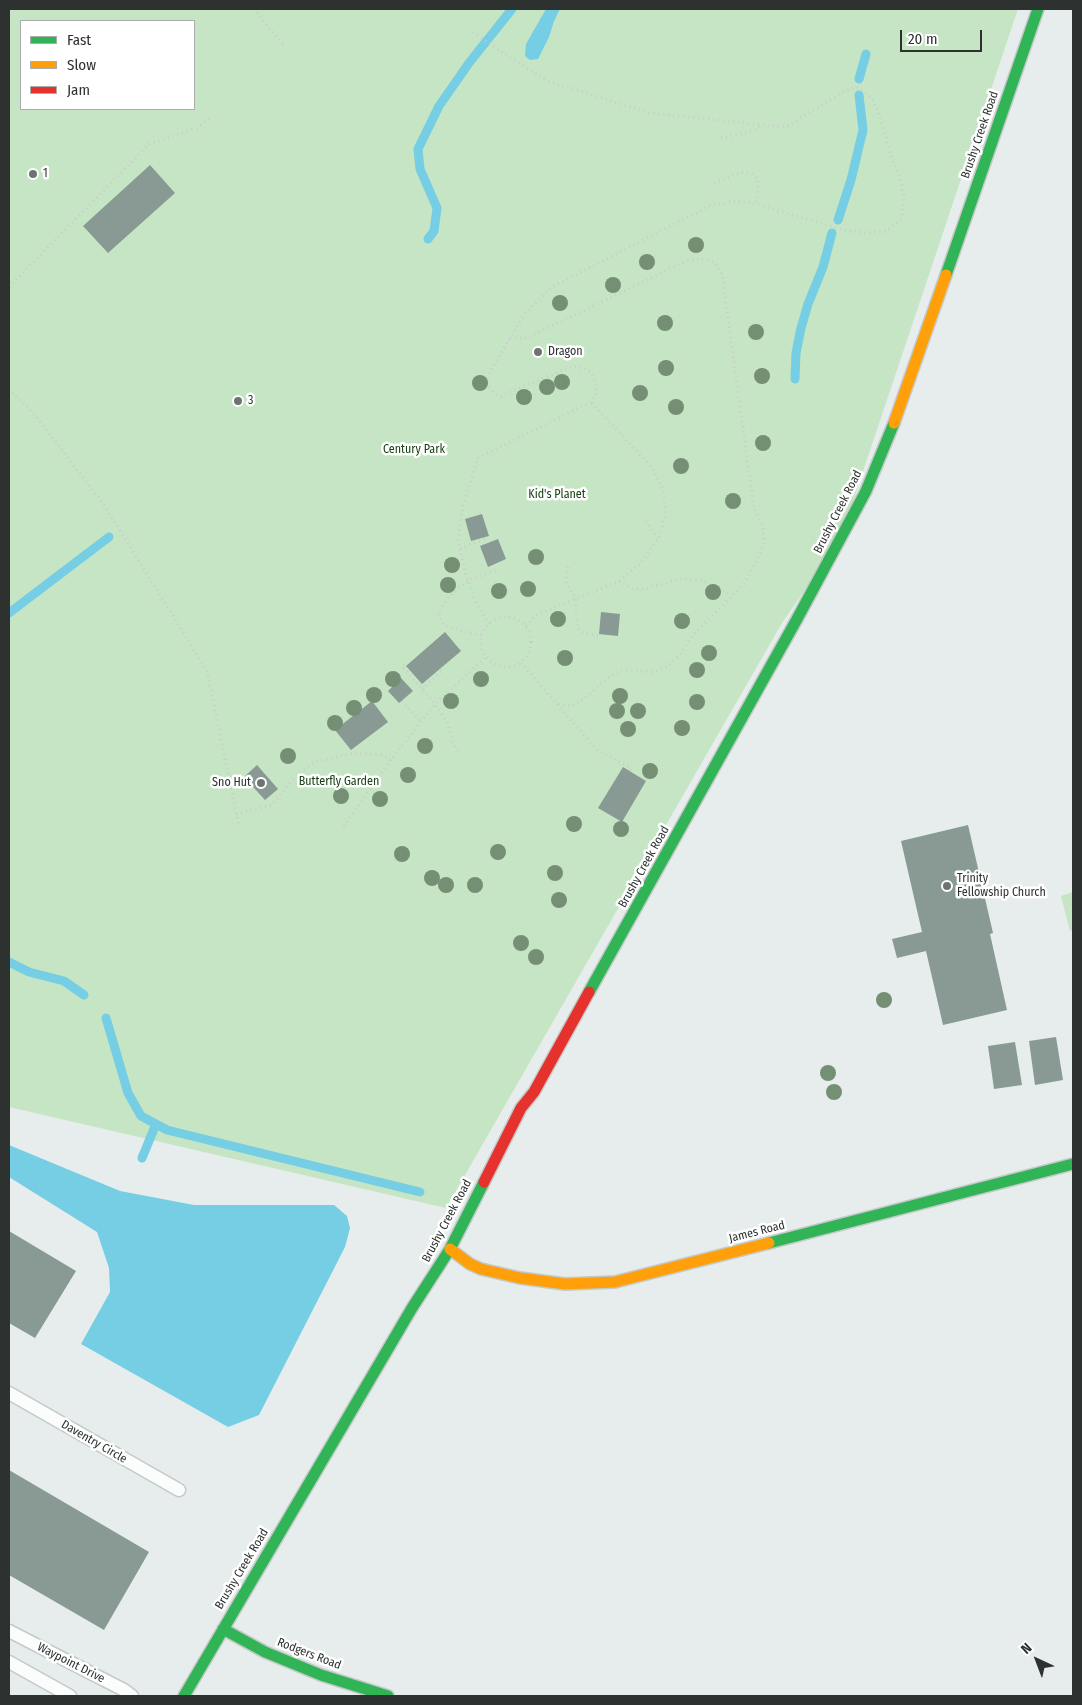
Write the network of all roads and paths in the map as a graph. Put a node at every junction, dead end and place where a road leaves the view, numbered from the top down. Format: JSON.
{"nodes":[{"id":1,"x":254,"y":9,"type":"edge"},
{"id":2,"x":1038,"y":9,"type":"edge"},
{"id":3,"x":473,"y":32,"type":"dead end"},
{"id":4,"x":285,"y":46,"type":"dead end"},
{"id":5,"x":210,"y":118,"type":"dead end"},
{"id":6,"x":764,"y":124,"type":"junction"},
{"id":7,"x":721,"y":138,"type":"dead end"},
{"id":8,"x":714,"y":183,"type":"dead end"},
{"id":9,"x":756,"y":204,"type":"junction"},
{"id":10,"x":9,"y":287,"type":"edge"},
{"id":11,"x":510,"y":338,"type":"junction"},
{"id":12,"x":9,"y":389,"type":"edge"},
{"id":13,"x":591,"y":402,"type":"junction"},
{"id":14,"x":646,"y":521,"type":"dead end"},
{"id":15,"x":659,"y":538,"type":"junction"},
{"id":16,"x":485,"y":540,"type":"dead end"},
{"id":17,"x":460,"y":548,"type":"junction"},
{"id":18,"x":568,"y":567,"type":"dead end"},
{"id":19,"x":498,"y":569,"type":"dead end"},
{"id":20,"x":468,"y":581,"type":"junction"},
{"id":21,"x":619,"y":581,"type":"junction"},
{"id":22,"x":732,"y":596,"type":"junction"},
{"id":23,"x":576,"y":599,"type":"junction"},
{"id":24,"x":489,"y":624,"type":"junction"},
{"id":25,"x":526,"y":626,"type":"junction"},
{"id":26,"x":481,"y":636,"type":"junction"},
{"id":27,"x":600,"y":636,"type":"dead end"},
{"id":28,"x":485,"y":658,"type":"junction"},
{"id":29,"x":404,"y":664,"type":"dead end"},
{"id":30,"x":521,"y":664,"type":"junction"},
{"id":31,"x":440,"y":668,"type":"dead end"},
{"id":32,"x":422,"y":689,"type":"junction"},
{"id":33,"x":402,"y":701,"type":"dead end"},
{"id":34,"x":435,"y":704,"type":"junction"},
{"id":35,"x":556,"y":704,"type":"junction"},
{"id":36,"x":421,"y":722,"type":"junction"},
{"id":37,"x":460,"y":754,"type":"dead end"},
{"id":38,"x":391,"y":760,"type":"junction"},
{"id":39,"x":630,"y":771,"type":"dead end"},
{"id":40,"x":236,"y":814,"type":"junction"},
{"id":41,"x":239,"y":826,"type":"dead end"},
{"id":42,"x":344,"y":826,"type":"dead end"},
{"id":43,"x":1073,"y":1164,"type":"edge"},
{"id":44,"x":450,"y":1249,"type":"junction"},
{"id":45,"x":9,"y":1393,"type":"edge"},
{"id":46,"x":179,"y":1490,"type":"dead end"},
{"id":47,"x":223,"y":1629,"type":"junction"},
{"id":48,"x":9,"y":1631,"type":"edge"},
{"id":49,"x":9,"y":1662,"type":"edge"},
{"id":50,"x":70,"y":1696,"type":"edge"},
{"id":51,"x":132,"y":1696,"type":"edge"},
{"id":52,"x":184,"y":1696,"type":"edge"},
{"id":53,"x":388,"y":1696,"type":"edge"}],
"edges":[{"from":1,"to":4,"type":"path"},
{"from":2,"to":44,"type":"street","name":"Brushy Creek Road"},
{"from":3,"to":6,"type":"path"},
{"from":5,"to":10,"type":"path"},
{"from":6,"to":7,"type":"path"},
{"from":6,"to":9,"type":"path"},
{"from":8,"to":9,"type":"path"},
{"from":9,"to":11,"type":"path"},
{"from":11,"to":13,"type":"path"},
{"from":11,"to":22,"type":"path"},
{"from":12,"to":40,"type":"path"},
{"from":13,"to":15,"type":"path"},
{"from":13,"to":17,"type":"path"},
{"from":14,"to":15,"type":"path"},
{"from":15,"to":21,"type":"path"},
{"from":16,"to":17,"type":"path"},
{"from":17,"to":20,"type":"path"},
{"from":18,"to":23,"type":"path"},
{"from":19,"to":20,"type":"path"},
{"from":20,"to":24,"type":"path"},
{"from":20,"to":26,"type":"path"},
{"from":21,"to":22,"type":"path"},
{"from":21,"to":23,"type":"path"},
{"from":22,"to":35,"type":"path"},
{"from":23,"to":25,"type":"path"},
{"from":23,"to":27,"type":"path"},
{"from":24,"to":25,"type":"path"},
{"from":24,"to":26,"type":"path"},
{"from":25,"to":30,"type":"path"},
{"from":26,"to":28,"type":"path"},
{"from":28,"to":30,"type":"path"},
{"from":28,"to":34,"type":"path"},
{"from":29,"to":32,"type":"path"},
{"from":30,"to":35,"type":"path"},
{"from":31,"to":32,"type":"path"},
{"from":32,"to":34,"type":"path"},
{"from":33,"to":36,"type":"path"},
{"from":34,"to":36,"type":"path"},
{"from":34,"to":37,"type":"path"},
{"from":35,"to":39,"type":"path"},
{"from":36,"to":38,"type":"path"},
{"from":38,"to":40,"type":"path"},
{"from":38,"to":42,"type":"path"},
{"from":40,"to":41,"type":"path"},
{"from":43,"to":44,"type":"street","name":"James Road"},
{"from":44,"to":47,"type":"street","name":"Brushy Creek Road"},
{"from":45,"to":46,"type":"lane","name":"Daventry Circle"},
{"from":47,"to":52,"type":"street","name":"Brushy Creek Road"},
{"from":47,"to":53,"type":"street","name":"Rodgers Road"},
{"from":48,"to":51,"type":"lane","name":"Waypoint Drive"},
{"from":49,"to":50,"type":"lane"}]}
